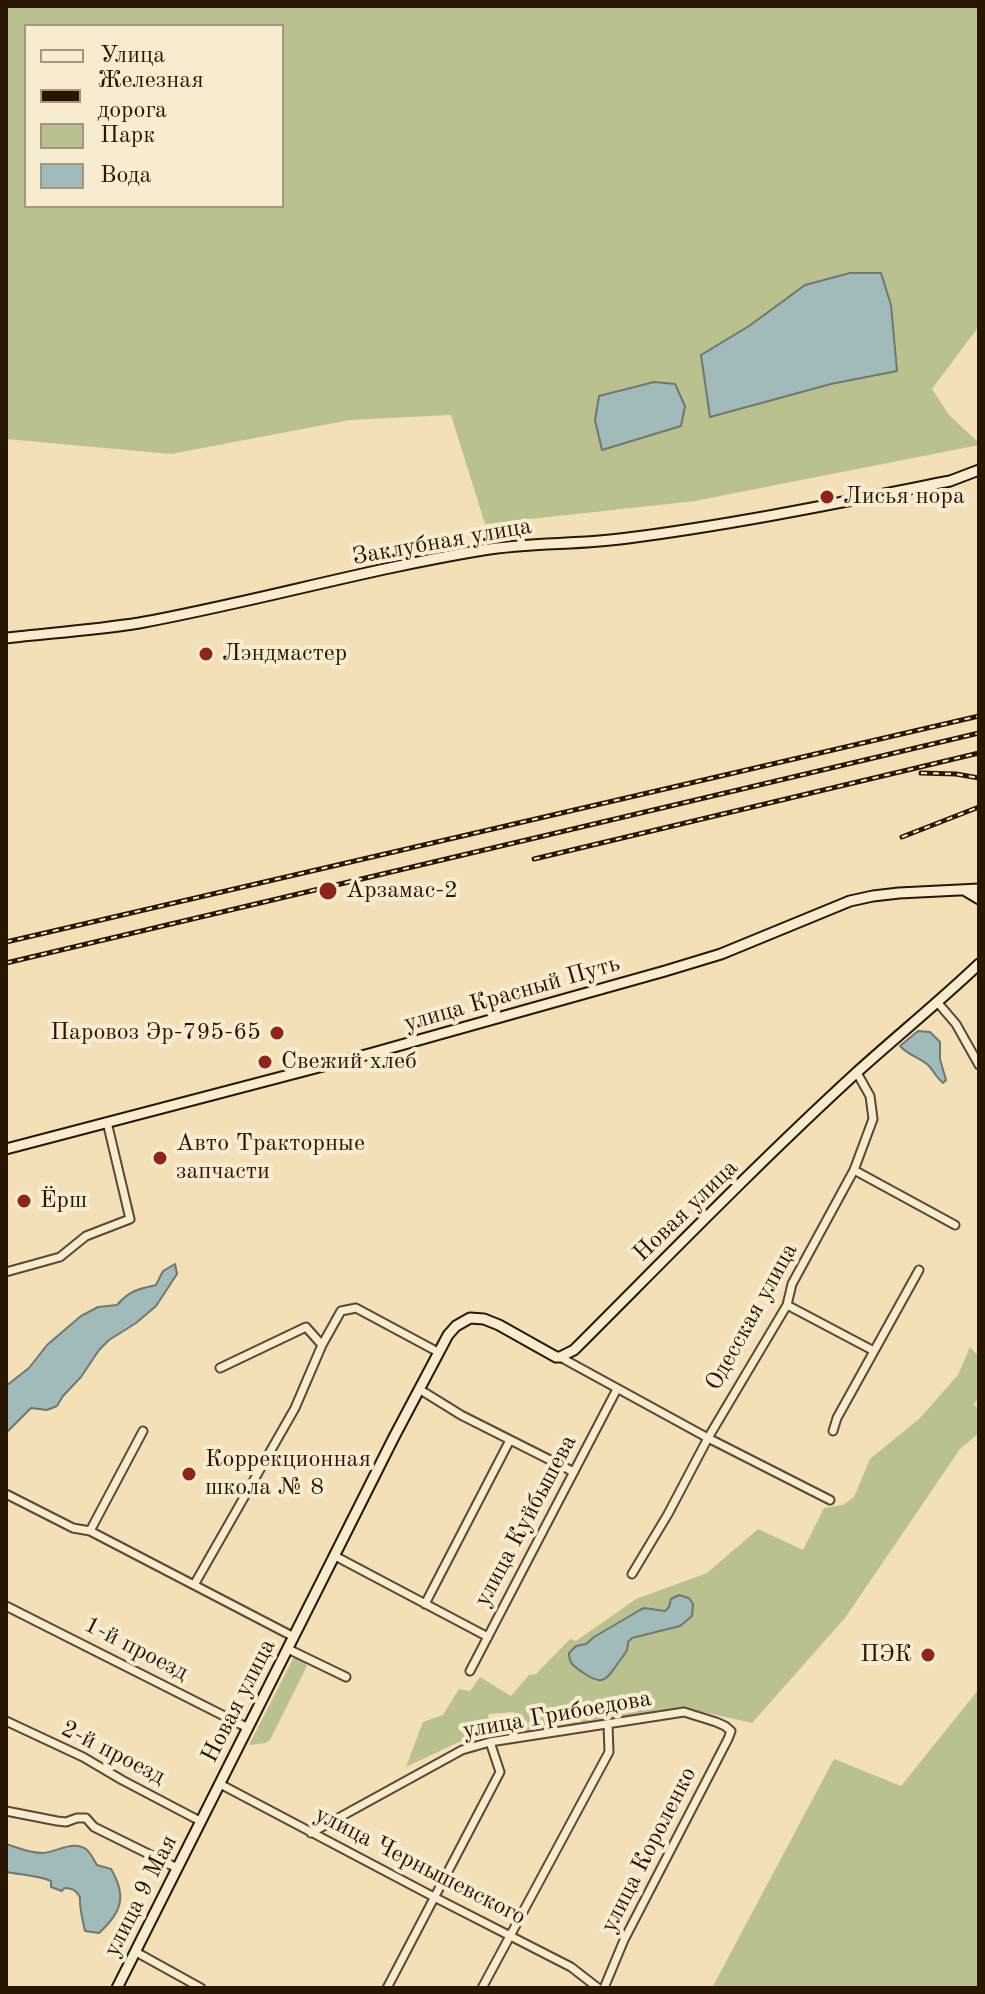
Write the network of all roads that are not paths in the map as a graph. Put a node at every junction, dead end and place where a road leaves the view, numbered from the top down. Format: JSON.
{"nodes":[{"id":1,"x":979,"y":470,"type":"edge"},
{"id":2,"x":6,"y":638,"type":"edge"},
{"id":3,"x":979,"y":889,"type":"edge"},
{"id":4,"x":964,"y":890,"type":"junction"},
{"id":5,"x":979,"y":899,"type":"edge"},
{"id":6,"x":979,"y":964,"type":"edge"},
{"id":7,"x":938,"y":1003,"type":"junction"},
{"id":8,"x":979,"y":1065,"type":"edge"},
{"id":9,"x":857,"y":1073,"type":"junction"},
{"id":10,"x":107,"y":1122,"type":"junction"},
{"id":11,"x":6,"y":1149,"type":"edge"},
{"id":12,"x":854,"y":1170,"type":"junction"},
{"id":13,"x":955,"y":1225,"type":"dead end"},
{"id":14,"x":919,"y":1270,"type":"dead end"},
{"id":15,"x":6,"y":1272,"type":"edge"},
{"id":16,"x":787,"y":1305,"type":"junction"},
{"id":17,"x":322,"y":1345,"type":"junction"},
{"id":18,"x":874,"y":1351,"type":"junction"},
{"id":19,"x":438,"y":1352,"type":"junction"},
{"id":20,"x":560,"y":1357,"type":"junction"},
{"id":21,"x":220,"y":1368,"type":"dead end"},
{"id":22,"x":419,"y":1389,"type":"junction"},
{"id":23,"x":617,"y":1389,"type":"junction"},
{"id":24,"x":143,"y":1431,"type":"dead end"},
{"id":25,"x":833,"y":1431,"type":"dead end"},
{"id":26,"x":708,"y":1438,"type":"junction"},
{"id":27,"x":510,"y":1440,"type":"junction"},
{"id":28,"x":574,"y":1472,"type":"junction"},
{"id":29,"x":6,"y":1494,"type":"edge"},
{"id":30,"x":830,"y":1500,"type":"dead end"},
{"id":31,"x":90,"y":1531,"type":"junction"},
{"id":32,"x":335,"y":1556,"type":"junction"},
{"id":33,"x":632,"y":1574,"type":"dead end"},
{"id":34,"x":194,"y":1585,"type":"junction"},
{"id":35,"x":425,"y":1604,"type":"junction"},
{"id":36,"x":6,"y":1606,"type":"edge"},
{"id":37,"x":294,"y":1637,"type":"junction"},
{"id":38,"x":488,"y":1637,"type":"junction"},
{"id":39,"x":288,"y":1649,"type":"junction"},
{"id":40,"x":470,"y":1671,"type":"dead end"},
{"id":41,"x":346,"y":1677,"type":"dead end"},
{"id":42,"x":6,"y":1721,"type":"edge"},
{"id":43,"x":608,"y":1724,"type":"junction"},
{"id":44,"x":248,"y":1728,"type":"junction"},
{"id":45,"x":731,"y":1731,"type":"joint"},
{"id":46,"x":490,"y":1742,"type":"junction"},
{"id":47,"x":220,"y":1784,"type":"junction"},
{"id":48,"x":6,"y":1811,"type":"edge"},
{"id":49,"x":200,"y":1821,"type":"junction"},
{"id":50,"x":311,"y":1833,"type":"junction"},
{"id":51,"x":177,"y":1868,"type":"junction"},
{"id":52,"x":434,"y":1897,"type":"junction"},
{"id":53,"x":509,"y":1935,"type":"junction"},
{"id":54,"x":136,"y":1952,"type":"junction"},
{"id":55,"x":117,"y":1988,"type":"edge"},
{"id":56,"x":201,"y":1988,"type":"edge"},
{"id":57,"x":387,"y":1988,"type":"edge"},
{"id":58,"x":482,"y":1988,"type":"edge"},
{"id":59,"x":598,"y":1988,"type":"edge"},
{"id":60,"x":604,"y":1988,"type":"edge"}],
"edges":[{"from":1,"to":2,"type":"main road","name":"Заклубная улица"},
{"from":3,"to":4,"type":"main road","name":"улица Красный Путь"},
{"from":4,"to":5,"type":"main road"},
{"from":4,"to":10,"type":"main road","name":"улица Красный Путь"},
{"from":6,"to":7,"type":"main road","name":"Новая улица"},
{"from":7,"to":8,"type":"street"},
{"from":7,"to":9,"type":"main road","name":"Новая улица"},
{"from":9,"to":12,"type":"street","name":"Одесская улица"},
{"from":9,"to":20,"type":"main road","name":"Новая улица"},
{"from":10,"to":11,"type":"main road","name":"улица Красный Путь"},
{"from":10,"to":15,"type":"street"},
{"from":12,"to":13,"type":"street"},
{"from":12,"to":16,"type":"street","name":"Одесская улица"},
{"from":14,"to":18,"type":"street"},
{"from":16,"to":18,"type":"street"},
{"from":16,"to":26,"type":"street","name":"Одесская улица"},
{"from":17,"to":19,"type":"street"},
{"from":17,"to":21,"type":"street"},
{"from":17,"to":34,"type":"street"},
{"from":18,"to":25,"type":"street"},
{"from":19,"to":20,"type":"main road","name":"Новая улица"},
{"from":19,"to":22,"type":"main road","name":"Новая улица"},
{"from":20,"to":23,"type":"street"},
{"from":22,"to":27,"type":"street"},
{"from":22,"to":32,"type":"main road","name":"Новая улица"},
{"from":23,"to":26,"type":"street"},
{"from":23,"to":28,"type":"street","name":"улица Куйбышева"},
{"from":24,"to":31,"type":"street"},
{"from":26,"to":30,"type":"street"},
{"from":26,"to":33,"type":"street","name":"Одесская улица"},
{"from":27,"to":28,"type":"street"},
{"from":27,"to":35,"type":"street"},
{"from":28,"to":38,"type":"street","name":"улица Куйбышева"},
{"from":29,"to":31,"type":"street"},
{"from":31,"to":34,"type":"street"},
{"from":32,"to":35,"type":"street"},
{"from":32,"to":37,"type":"main road","name":"Новая улица"},
{"from":34,"to":37,"type":"street"},
{"from":35,"to":38,"type":"street"},
{"from":36,"to":44,"type":"street","name":"1-й проезд"},
{"from":37,"to":39,"type":"main road","name":"Новая улица"},
{"from":38,"to":40,"type":"street","name":"улица Куйбышева"},
{"from":39,"to":41,"type":"street"},
{"from":39,"to":44,"type":"main road","name":"Новая улица"},
{"from":42,"to":49,"type":"street","name":"2-й проезд"},
{"from":43,"to":45,"type":"street","name":"улица Грибоедова"},
{"from":43,"to":46,"type":"street","name":"улица Грибоедова"},
{"from":43,"to":53,"type":"street"},
{"from":44,"to":47,"type":"main road","name":"Новая улица"},
{"from":45,"to":60,"type":"street","name":"улица Короленко"},
{"from":46,"to":50,"type":"street","name":"улица Грибоедова"},
{"from":46,"to":52,"type":"street"},
{"from":47,"to":49,"type":"main road","name":"Новая улица"},
{"from":47,"to":50,"type":"street","name":"улица Чернышевского"},
{"from":48,"to":51,"type":"street"},
{"from":49,"to":51,"type":"main road","name":"улица 9 Мая"},
{"from":50,"to":52,"type":"street","name":"улица Чернышевского"},
{"from":51,"to":54,"type":"main road","name":"улица 9 Мая"},
{"from":52,"to":53,"type":"street","name":"улица Чернышевского"},
{"from":52,"to":57,"type":"street"},
{"from":53,"to":58,"type":"street"},
{"from":53,"to":59,"type":"street","name":"улица Чернышевского"},
{"from":54,"to":55,"type":"main road","name":"улица 9 Мая"},
{"from":54,"to":56,"type":"street"}]}
